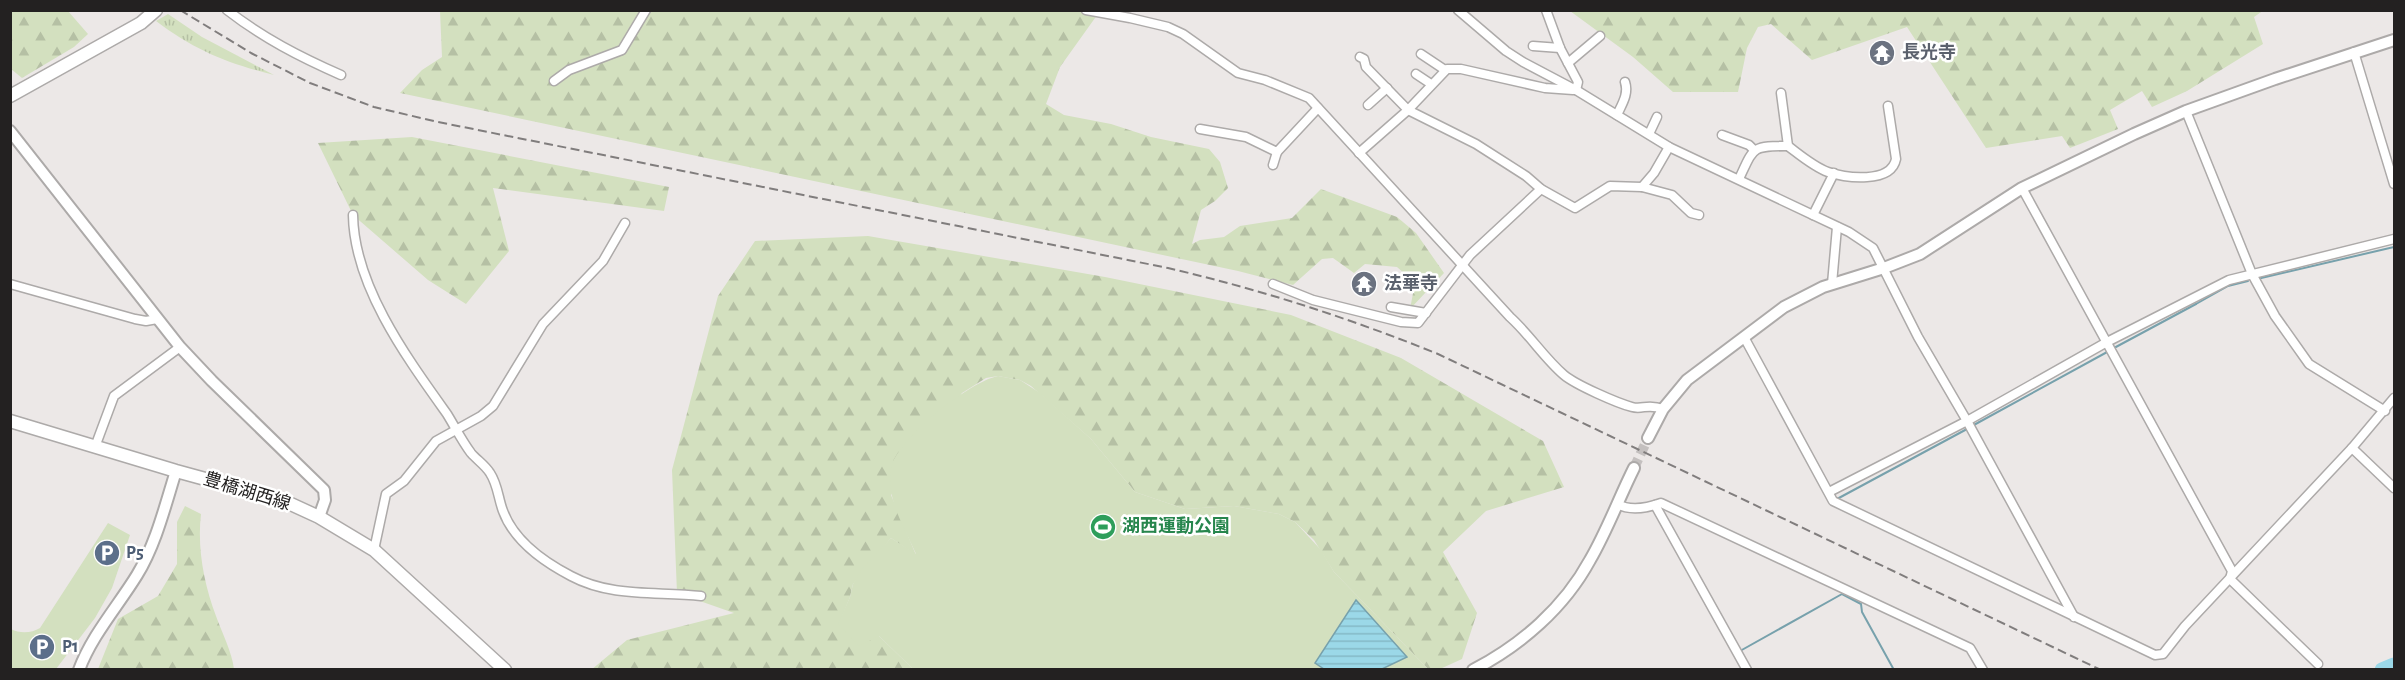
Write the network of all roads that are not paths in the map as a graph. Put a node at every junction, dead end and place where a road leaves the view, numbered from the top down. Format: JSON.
{"nodes":[{"id":1,"x":156,"y":10,"type":"edge"},
{"id":2,"x":227,"y":10,"type":"edge"},
{"id":3,"x":646,"y":10,"type":"edge"},
{"id":4,"x":1086,"y":10,"type":"edge"},
{"id":5,"x":1458,"y":10,"type":"edge"},
{"id":6,"x":1546,"y":10,"type":"edge"},
{"id":7,"x":1600,"y":36,"type":"dead end"},
{"id":8,"x":2394,"y":40,"type":"edge"},
{"id":9,"x":1533,"y":46,"type":"dead end"},
{"id":10,"x":1560,"y":48,"type":"junction"},
{"id":11,"x":2354,"y":52,"type":"junction"},
{"id":12,"x":1421,"y":54,"type":"dead end"},
{"id":13,"x":1360,"y":57,"type":"dead end"},
{"id":14,"x":1568,"y":63,"type":"junction"},
{"id":15,"x":1445,"y":70,"type":"junction"},
{"id":16,"x":1416,"y":74,"type":"dead end"},
{"id":17,"x":341,"y":75,"type":"dead end"},
{"id":18,"x":554,"y":81,"type":"dead end"},
{"id":19,"x":1625,"y":82,"type":"dead end"},
{"id":20,"x":1431,"y":84,"type":"junction"},
{"id":21,"x":1387,"y":88,"type":"junction"},
{"id":22,"x":1576,"y":90,"type":"junction"},
{"id":23,"x":1780,"y":93,"type":"dead end"},
{"id":24,"x":10,"y":96,"type":"edge"},
{"id":25,"x":1368,"y":105,"type":"dead end"},
{"id":26,"x":1888,"y":106,"type":"dead end"},
{"id":27,"x":1318,"y":108,"type":"junction"},
{"id":28,"x":1408,"y":110,"type":"junction"},
{"id":29,"x":2186,"y":111,"type":"junction"},
{"id":30,"x":1617,"y":115,"type":"junction"},
{"id":31,"x":1657,"y":117,"type":"dead end"},
{"id":32,"x":1200,"y":129,"type":"dead end"},
{"id":33,"x":10,"y":131,"type":"edge"},
{"id":34,"x":1648,"y":134,"type":"junction"},
{"id":35,"x":1722,"y":135,"type":"dead end"},
{"id":36,"x":1788,"y":146,"type":"junction"},
{"id":37,"x":1669,"y":147,"type":"junction"},
{"id":38,"x":1754,"y":150,"type":"junction"},
{"id":39,"x":1277,"y":152,"type":"junction"},
{"id":40,"x":1359,"y":153,"type":"junction"},
{"id":41,"x":1273,"y":165,"type":"dead end"},
{"id":42,"x":1834,"y":173,"type":"junction"},
{"id":43,"x":1739,"y":179,"type":"junction"},
{"id":44,"x":2394,"y":184,"type":"edge"},
{"id":45,"x":1642,"y":187,"type":"junction"},
{"id":46,"x":2022,"y":188,"type":"junction"},
{"id":47,"x":1541,"y":189,"type":"junction"},
{"id":48,"x":352,"y":215,"type":"dead end"},
{"id":49,"x":1699,"y":215,"type":"dead end"},
{"id":50,"x":1813,"y":215,"type":"junction"},
{"id":51,"x":625,"y":223,"type":"dead end"},
{"id":52,"x":1838,"y":227,"type":"junction"},
{"id":53,"x":2394,"y":239,"type":"edge"},
{"id":54,"x":1462,"y":264,"type":"junction"},
{"id":55,"x":1884,"y":268,"type":"junction"},
{"id":56,"x":2252,"y":274,"type":"junction"},
{"id":57,"x":10,"y":284,"type":"edge"},
{"id":58,"x":1273,"y":284,"type":"dead end"},
{"id":59,"x":1832,"y":284,"type":"junction"},
{"id":60,"x":1391,"y":307,"type":"dead end"},
{"id":61,"x":1425,"y":313,"type":"junction"},
{"id":62,"x":157,"y":319,"type":"junction"},
{"id":63,"x":1744,"y":337,"type":"junction"},
{"id":64,"x":2107,"y":342,"type":"junction"},
{"id":65,"x":180,"y":347,"type":"junction"},
{"id":66,"x":2394,"y":398,"type":"edge"},
{"id":67,"x":1663,"y":409,"type":"junction"},
{"id":68,"x":2385,"y":411,"type":"junction"},
{"id":69,"x":10,"y":421,"type":"edge"},
{"id":70,"x":1966,"y":421,"type":"junction"},
{"id":71,"x":456,"y":428,"type":"junction"},
{"id":72,"x":1648,"y":438,"type":"tunnel mouth"},
{"id":73,"x":95,"y":447,"type":"junction"},
{"id":74,"x":2352,"y":448,"type":"junction"},
{"id":75,"x":1634,"y":468,"type":"tunnel mouth"},
{"id":76,"x":176,"y":471,"type":"junction"},
{"id":77,"x":2394,"y":488,"type":"edge"},
{"id":78,"x":1829,"y":492,"type":"junction"},
{"id":79,"x":1617,"y":504,"type":"junction"},
{"id":80,"x":1655,"y":505,"type":"junction"},
{"id":81,"x":319,"y":517,"type":"junction"},
{"id":82,"x":374,"y":550,"type":"junction"},
{"id":83,"x":2230,"y":579,"type":"junction"},
{"id":84,"x":701,"y":596,"type":"dead end"},
{"id":85,"x":2073,"y":617,"type":"junction"},
{"id":86,"x":2318,"y":664,"type":"dead end"},
{"id":87,"x":79,"y":669,"type":"edge"},
{"id":88,"x":505,"y":669,"type":"edge"},
{"id":89,"x":1473,"y":669,"type":"edge"},
{"id":90,"x":1747,"y":669,"type":"edge"},
{"id":91,"x":1983,"y":669,"type":"edge"}],
"edges":[{"from":1,"to":24,"type":"main road"},
{"from":2,"to":17,"type":"street"},
{"from":3,"to":18,"type":"street"},
{"from":4,"to":27,"type":"street"},
{"from":5,"to":22,"type":"street"},
{"from":6,"to":10,"type":"street"},
{"from":7,"to":14,"type":"street"},
{"from":8,"to":11,"type":"street"},
{"from":9,"to":10,"type":"street"},
{"from":10,"to":14,"type":"street"},
{"from":11,"to":29,"type":"street"},
{"from":11,"to":44,"type":"street"},
{"from":12,"to":15,"type":"street"},
{"from":13,"to":21,"type":"street"},
{"from":14,"to":22,"type":"street"},
{"from":15,"to":20,"type":"street"},
{"from":15,"to":22,"type":"street"},
{"from":16,"to":20,"type":"street"},
{"from":19,"to":30,"type":"street"},
{"from":20,"to":28,"type":"street"},
{"from":21,"to":25,"type":"street"},
{"from":21,"to":28,"type":"street"},
{"from":22,"to":30,"type":"street"},
{"from":23,"to":36,"type":"street"},
{"from":26,"to":42,"type":"street"},
{"from":27,"to":39,"type":"street"},
{"from":27,"to":40,"type":"street"},
{"from":28,"to":40,"type":"street"},
{"from":28,"to":47,"type":"street"},
{"from":29,"to":46,"type":"street"},
{"from":29,"to":56,"type":"street"},
{"from":30,"to":34,"type":"street"},
{"from":31,"to":34,"type":"street"},
{"from":32,"to":39,"type":"street"},
{"from":33,"to":62,"type":"street"},
{"from":34,"to":37,"type":"street"},
{"from":35,"to":38,"type":"street"},
{"from":36,"to":38,"type":"street"},
{"from":36,"to":42,"type":"street"},
{"from":37,"to":43,"type":"street"},
{"from":37,"to":45,"type":"street"},
{"from":38,"to":43,"type":"street"},
{"from":39,"to":41,"type":"street"},
{"from":40,"to":54,"type":"street"},
{"from":42,"to":50,"type":"street"},
{"from":43,"to":50,"type":"street"},
{"from":45,"to":47,"type":"street"},
{"from":45,"to":49,"type":"street"},
{"from":46,"to":55,"type":"street"},
{"from":46,"to":64,"type":"street"},
{"from":47,"to":54,"type":"street"},
{"from":48,"to":71,"type":"street"},
{"from":50,"to":52,"type":"street"},
{"from":51,"to":71,"type":"street"},
{"from":52,"to":55,"type":"street"},
{"from":52,"to":59,"type":"street"},
{"from":53,"to":56,"type":"street"},
{"from":54,"to":61,"type":"street"},
{"from":54,"to":67,"type":"street"},
{"from":55,"to":59,"type":"street"},
{"from":55,"to":70,"type":"street"},
{"from":56,"to":64,"type":"street"},
{"from":56,"to":68,"type":"street"},
{"from":57,"to":62,"type":"street"},
{"from":58,"to":61,"type":"street"},
{"from":59,"to":63,"type":"street"},
{"from":60,"to":61,"type":"street"},
{"from":62,"to":65,"type":"street"},
{"from":63,"to":67,"type":"street"},
{"from":63,"to":78,"type":"street"},
{"from":64,"to":70,"type":"street"},
{"from":64,"to":83,"type":"street"},
{"from":65,"to":73,"type":"street"},
{"from":65,"to":81,"type":"street"},
{"from":66,"to":68,"type":"street"},
{"from":67,"to":72,"type":"street"},
{"from":68,"to":74,"type":"street"},
{"from":69,"to":73,"type":"main road","name":"豊橋湖西線"},
{"from":70,"to":78,"type":"street"},
{"from":70,"to":85,"type":"street"},
{"from":71,"to":82,"type":"street"},
{"from":71,"to":84,"type":"street"},
{"from":73,"to":76,"type":"main road","name":"豊橋湖西線"},
{"from":74,"to":77,"type":"street"},
{"from":74,"to":83,"type":"street"},
{"from":75,"to":79,"type":"street"},
{"from":76,"to":81,"type":"main road","name":"豊橋湖西線"},
{"from":76,"to":87,"type":"street"},
{"from":78,"to":85,"type":"street"},
{"from":79,"to":80,"type":"street"},
{"from":79,"to":89,"type":"street"},
{"from":80,"to":90,"type":"street"},
{"from":80,"to":91,"type":"street"},
{"from":81,"to":82,"type":"main road","name":"豊橋湖西線"},
{"from":82,"to":88,"type":"main road","name":"豊橋湖西線"},
{"from":83,"to":85,"type":"street"},
{"from":83,"to":86,"type":"street"}]}
